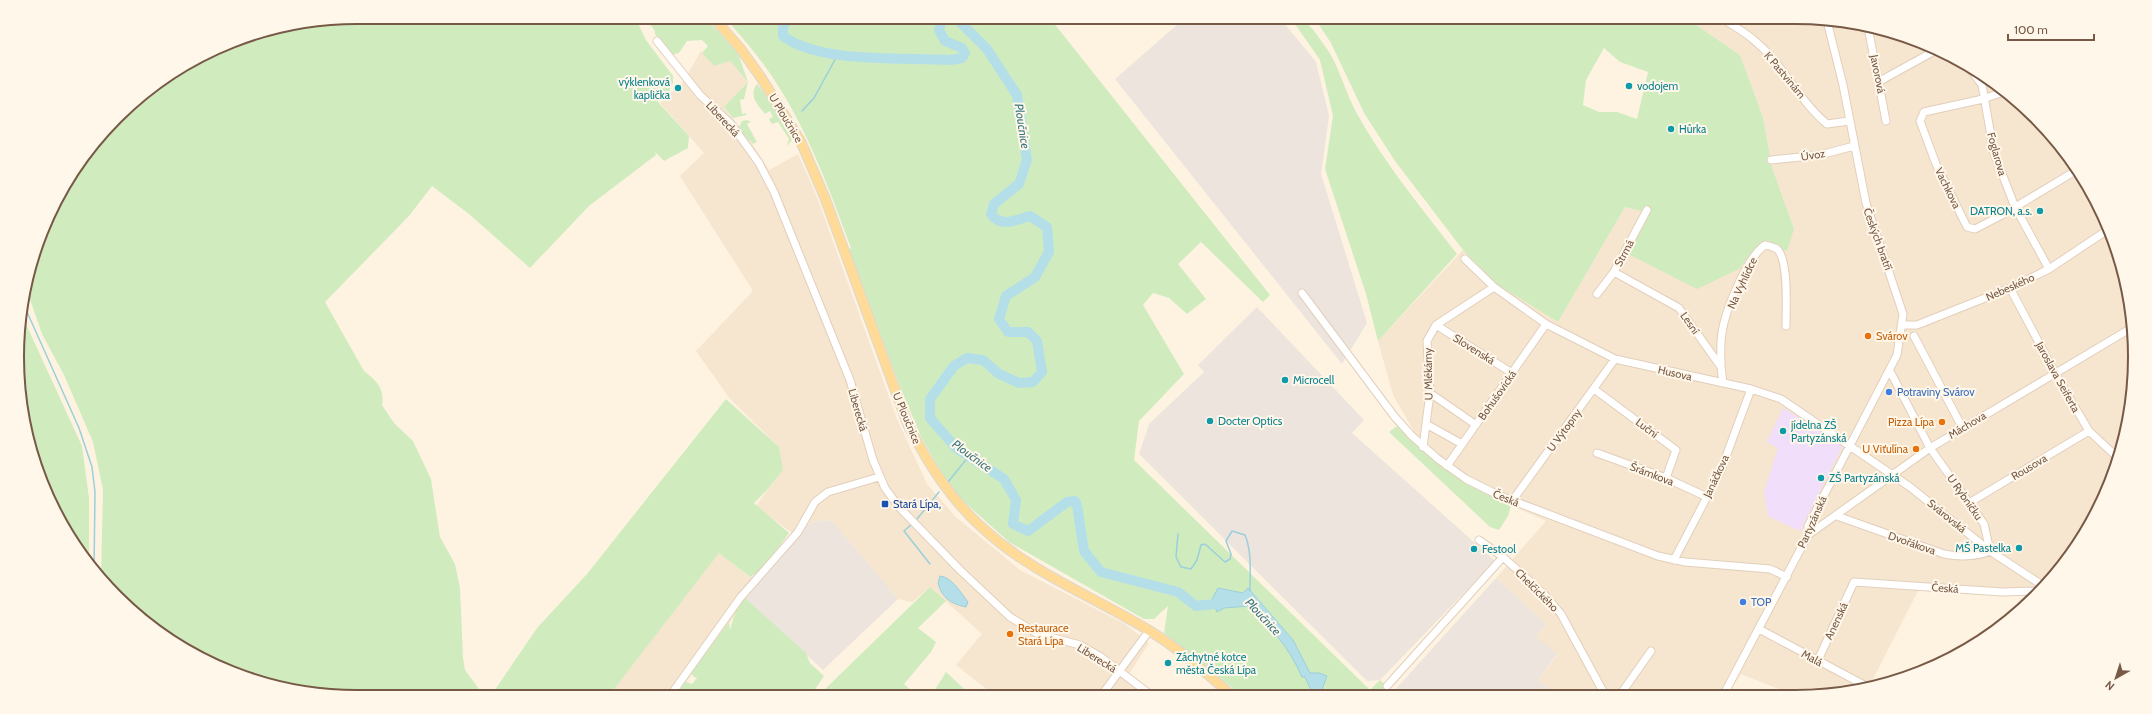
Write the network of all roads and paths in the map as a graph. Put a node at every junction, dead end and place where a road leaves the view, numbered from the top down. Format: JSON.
{"nodes":[{"id":1,"x":719,"y":24,"type":"edge"},
{"id":2,"x":1731,"y":24,"type":"edge"},
{"id":3,"x":1829,"y":26,"type":"edge"},
{"id":4,"x":1870,"y":32,"type":"edge"},
{"id":5,"x":657,"y":41,"type":"dead end"},
{"id":6,"x":1931,"y":53,"type":"edge"},
{"id":7,"x":1977,"y":78,"type":"edge"},
{"id":8,"x":1880,"y":81,"type":"junction"},
{"id":9,"x":1999,"y":94,"type":"edge"},
{"id":10,"x":1983,"y":99,"type":"junction"},
{"id":11,"x":1849,"y":121,"type":"junction"},
{"id":12,"x":1886,"y":121,"type":"dead end"},
{"id":13,"x":1854,"y":146,"type":"junction"},
{"id":14,"x":1771,"y":160,"type":"dead end"},
{"id":15,"x":2072,"y":173,"type":"edge"},
{"id":16,"x":2015,"y":207,"type":"junction"},
{"id":17,"x":1647,"y":210,"type":"dead end"},
{"id":18,"x":2104,"y":232,"type":"edge"},
{"id":19,"x":1465,"y":259,"type":"dead end"},
{"id":20,"x":2050,"y":269,"type":"junction"},
{"id":21,"x":1614,"y":272,"type":"junction"},
{"id":22,"x":1494,"y":287,"type":"junction"},
{"id":23,"x":2010,"y":288,"type":"junction"},
{"id":24,"x":1302,"y":293,"type":"dead end"},
{"id":25,"x":1598,"y":294,"type":"dead end"},
{"id":26,"x":1546,"y":324,"type":"junction"},
{"id":27,"x":1436,"y":325,"type":"junction"},
{"id":28,"x":1902,"y":325,"type":"junction"},
{"id":29,"x":1786,"y":326,"type":"dead end"},
{"id":30,"x":2127,"y":330,"type":"edge"},
{"id":31,"x":1914,"y":336,"type":"dead end"},
{"id":32,"x":1615,"y":359,"type":"junction"},
{"id":33,"x":1721,"y":367,"type":"junction"},
{"id":34,"x":1890,"y":371,"type":"junction"},
{"id":35,"x":1512,"y":373,"type":"junction"},
{"id":36,"x":2055,"y":373,"type":"junction"},
{"id":37,"x":1723,"y":383,"type":"junction"},
{"id":38,"x":1594,"y":389,"type":"junction"},
{"id":39,"x":1751,"y":389,"type":"junction"},
{"id":40,"x":1430,"y":393,"type":"junction"},
{"id":41,"x":1426,"y":424,"type":"junction"},
{"id":42,"x":1476,"y":425,"type":"junction"},
{"id":43,"x":1962,"y":428,"type":"junction"},
{"id":44,"x":2089,"y":431,"type":"junction"},
{"id":45,"x":1462,"y":444,"type":"junction"},
{"id":46,"x":1849,"y":444,"type":"junction"},
{"id":47,"x":1423,"y":447,"type":"junction"},
{"id":48,"x":1930,"y":448,"type":"junction"},
{"id":49,"x":1597,"y":453,"type":"dead end"},
{"id":50,"x":2113,"y":454,"type":"edge"},
{"id":51,"x":1448,"y":466,"type":"junction"},
{"id":52,"x":1892,"y":475,"type":"junction"},
{"id":53,"x":879,"y":477,"type":"junction"},
{"id":54,"x":1666,"y":478,"type":"junction"},
{"id":55,"x":1707,"y":497,"type":"junction"},
{"id":56,"x":1512,"y":501,"type":"junction"},
{"id":57,"x":1969,"y":503,"type":"junction"},
{"id":58,"x":1837,"y":516,"type":"junction"},
{"id":59,"x":1808,"y":535,"type":"junction"},
{"id":60,"x":1479,"y":540,"type":"dead end"},
{"id":61,"x":1990,"y":551,"type":"junction"},
{"id":62,"x":1504,"y":557,"type":"junction"},
{"id":63,"x":1674,"y":560,"type":"junction"},
{"id":64,"x":1787,"y":577,"type":"junction"},
{"id":65,"x":1854,"y":582,"type":"joint"},
{"id":66,"x":2039,"y":583,"type":"edge"},
{"id":67,"x":2031,"y":591,"type":"edge"},
{"id":68,"x":1759,"y":629,"type":"junction"},
{"id":69,"x":1149,"y":631,"type":"junction"},
{"id":70,"x":1651,"y":651,"type":"dead end"},
{"id":71,"x":1818,"y":660,"type":"junction"},
{"id":72,"x":1119,"y":671,"type":"junction"},
{"id":73,"x":1862,"y":684,"type":"edge"},
{"id":74,"x":1387,"y":686,"type":"dead end"},
{"id":75,"x":674,"y":690,"type":"edge"},
{"id":76,"x":1105,"y":690,"type":"edge"},
{"id":77,"x":1143,"y":690,"type":"edge"},
{"id":78,"x":1225,"y":690,"type":"edge"},
{"id":79,"x":1602,"y":690,"type":"edge"},
{"id":80,"x":1623,"y":690,"type":"edge"},
{"id":81,"x":1726,"y":690,"type":"edge"}],
"edges":[{"from":1,"to":69,"type":"main road","name":"U Ploučnice"},
{"from":2,"to":11,"type":"street","name":"K Pastvinám"},
{"from":3,"to":11,"type":"street","name":"Českých bratří"},
{"from":4,"to":8,"type":"street","name":"Javorová"},
{"from":5,"to":53,"type":"street","name":"Liberecká"},
{"from":6,"to":8,"type":"street"},
{"from":7,"to":10,"type":"street","name":"Foglarova"},
{"from":8,"to":12,"type":"street","name":"Javorová"},
{"from":9,"to":10,"type":"street"},
{"from":10,"to":16,"type":"street","name":"Foglarova"},
{"from":10,"to":16,"type":"street","name":"Vachkova"},
{"from":11,"to":13,"type":"street","name":"Českých bratří"},
{"from":13,"to":14,"type":"street","name":"Úvoz"},
{"from":13,"to":28,"type":"street","name":"Českých bratří"},
{"from":15,"to":16,"type":"street"},
{"from":16,"to":20,"type":"street"},
{"from":17,"to":21,"type":"street","name":"Strmá"},
{"from":18,"to":20,"type":"street","name":"Nebeského"},
{"from":19,"to":22,"type":"street","name":"Husova"},
{"from":20,"to":23,"type":"street","name":"Nebeského"},
{"from":21,"to":25,"type":"street","name":"Strmá"},
{"from":21,"to":33,"type":"street","name":"Lesní"},
{"from":22,"to":26,"type":"street","name":"Husova"},
{"from":22,"to":27,"type":"street","name":"U Mlékárny"},
{"from":23,"to":28,"type":"street","name":"Nebeského"},
{"from":23,"to":36,"type":"street","name":"Jaroslava Seiferta"},
{"from":24,"to":47,"type":"street","name":"Česká"},
{"from":26,"to":32,"type":"street","name":"Husova"},
{"from":26,"to":35,"type":"street","name":"Bohušovická"},
{"from":27,"to":35,"type":"street","name":"Slovenská"},
{"from":27,"to":40,"type":"street","name":"U Mlékárny"},
{"from":28,"to":34,"type":"street","name":"Českých bratří"},
{"from":29,"to":33,"type":"street","name":"Na Vyhlídce"},
{"from":30,"to":36,"type":"street","name":"Máchova"},
{"from":31,"to":43,"type":"street"},
{"from":32,"to":37,"type":"street","name":"Husova"},
{"from":32,"to":38,"type":"street","name":"U Výtopny"},
{"from":33,"to":37,"type":"street","name":"Lesní"},
{"from":34,"to":46,"type":"street","name":"Partyzánská"},
{"from":34,"to":48,"type":"street"},
{"from":35,"to":42,"type":"street","name":"Bohušovická"},
{"from":36,"to":43,"type":"street","name":"Máchova"},
{"from":36,"to":44,"type":"street","name":"Jaroslava Seiferta"},
{"from":37,"to":39,"type":"street","name":"Husova"},
{"from":38,"to":54,"type":"street","name":"Luční"},
{"from":38,"to":56,"type":"street","name":"U Výtopny"},
{"from":39,"to":46,"type":"street","name":"Husova"},
{"from":39,"to":55,"type":"street","name":"Janáčkova"},
{"from":40,"to":41,"type":"street","name":"U Mlékárny"},
{"from":40,"to":42,"type":"street"},
{"from":41,"to":45,"type":"street"},
{"from":41,"to":47,"type":"street","name":"U Mlékárny"},
{"from":42,"to":45,"type":"street","name":"Bohušovická"},
{"from":43,"to":48,"type":"street","name":"Máchova"},
{"from":44,"to":50,"type":"street","name":"Jaroslava Seiferta"},
{"from":44,"to":57,"type":"street","name":"Rousova"},
{"from":45,"to":51,"type":"street","name":"Bohušovická"},
{"from":46,"to":52,"type":"street","name":"Husova"},
{"from":46,"to":59,"type":"street","name":"Partyzánská"},
{"from":47,"to":51,"type":"street","name":"Česká"},
{"from":48,"to":52,"type":"street","name":"Máchova"},
{"from":48,"to":57,"type":"street","name":"U Rybníčku"},
{"from":49,"to":54,"type":"street","name":"Šrámkova"},
{"from":51,"to":56,"type":"street","name":"Česká"},
{"from":52,"to":58,"type":"street","name":"Máchova"},
{"from":52,"to":61,"type":"street","name":"Svárovská"},
{"from":53,"to":72,"type":"street","name":"Liberecká"},
{"from":53,"to":75,"type":"street"},
{"from":54,"to":55,"type":"street","name":"Šrámkova"},
{"from":55,"to":63,"type":"street","name":"Janáčkova"},
{"from":56,"to":63,"type":"street","name":"Česká"},
{"from":57,"to":61,"type":"street","name":"U Rybníčku"},
{"from":58,"to":59,"type":"street","name":"Máchova"},
{"from":58,"to":61,"type":"street","name":"Dvořákova"},
{"from":59,"to":64,"type":"street","name":"Partyzánská"},
{"from":60,"to":62,"type":"street","name":"Chelčického"},
{"from":61,"to":66,"type":"street","name":"Svárovská"},
{"from":62,"to":74,"type":"street"},
{"from":62,"to":79,"type":"street","name":"Chelčického"},
{"from":63,"to":64,"type":"street","name":"Česká"},
{"from":64,"to":68,"type":"street","name":"Partyzánská"},
{"from":65,"to":67,"type":"street","name":"Česká"},
{"from":65,"to":71,"type":"street","name":"Anenská"},
{"from":68,"to":71,"type":"street","name":"Malá"},
{"from":68,"to":81,"type":"street","name":"Partyzánská"},
{"from":69,"to":72,"type":"street"},
{"from":69,"to":78,"type":"main road","name":"U Ploučnice"},
{"from":70,"to":80,"type":"street"},
{"from":71,"to":73,"type":"street","name":"Malá"},
{"from":72,"to":76,"type":"street"},
{"from":72,"to":77,"type":"street","name":"Liberecká"}]}
